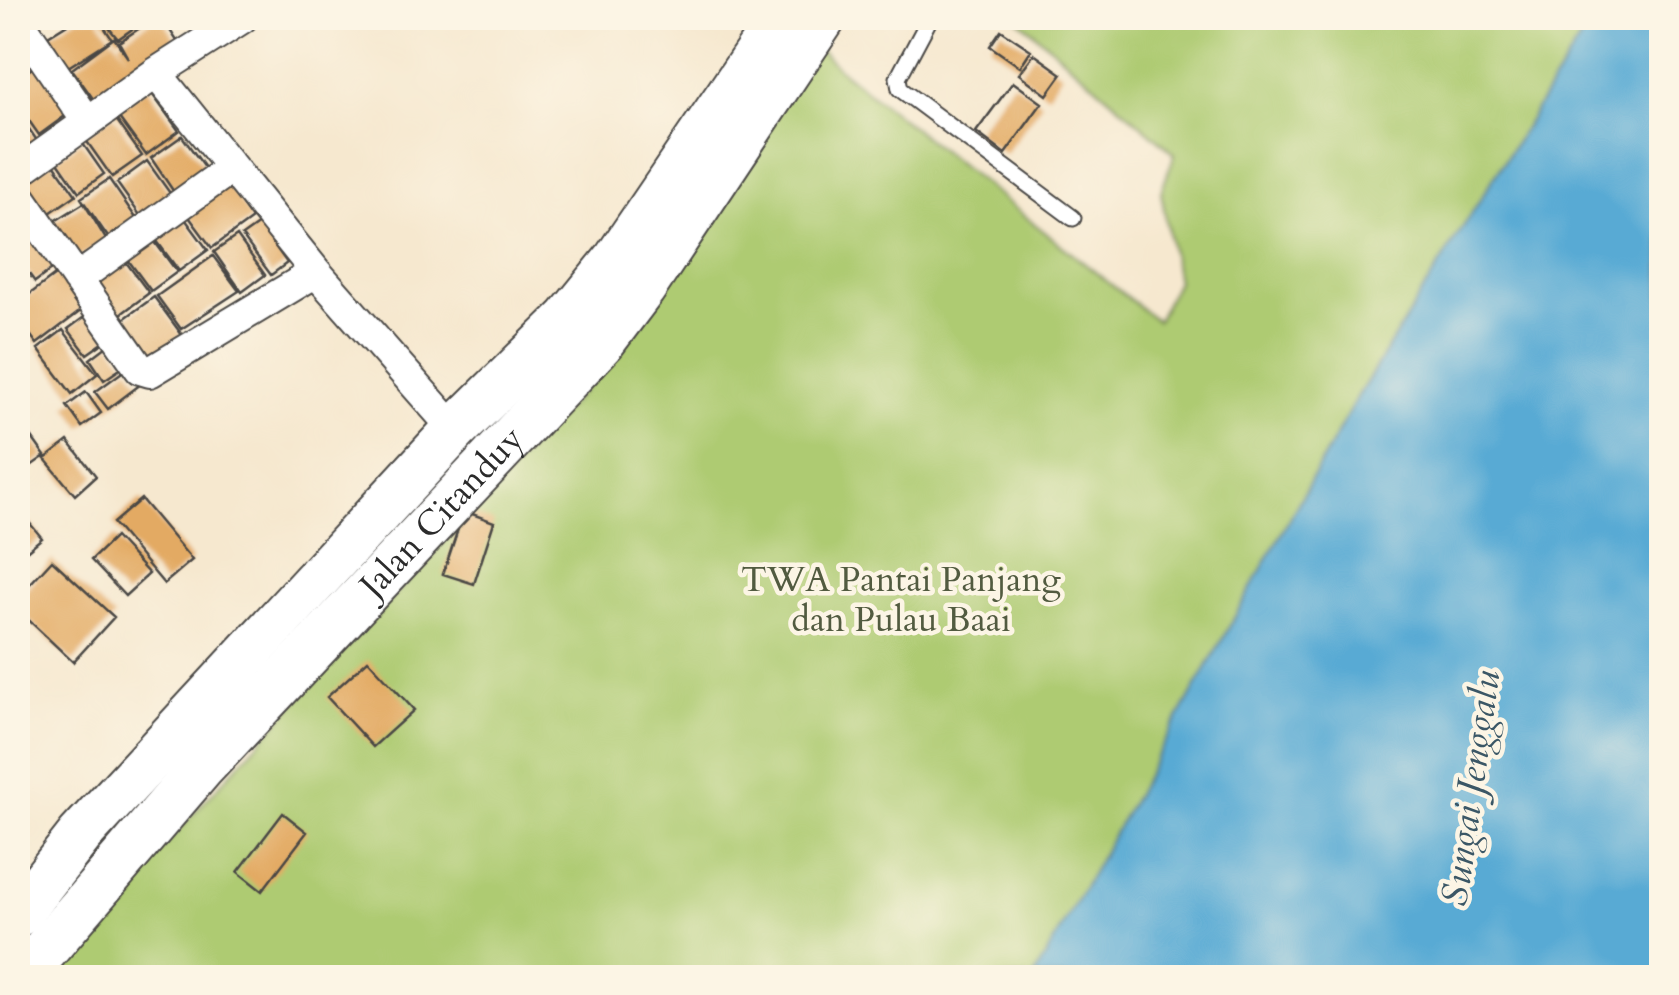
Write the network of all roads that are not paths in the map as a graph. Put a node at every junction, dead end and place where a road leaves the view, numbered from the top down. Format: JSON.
{"nodes":[{"id":1,"x":242,"y":18,"type":"edge"},
{"id":2,"x":781,"y":18,"type":"edge"},
{"id":3,"x":823,"y":18,"type":"edge"},
{"id":4,"x":930,"y":18,"type":"edge"},
{"id":5,"x":18,"y":20,"type":"edge"},
{"id":6,"x":200,"y":28,"type":"edge"},
{"id":7,"x":156,"y":73,"type":"junction"},
{"id":8,"x":88,"y":121,"type":"junction"},
{"id":9,"x":230,"y":169,"type":"junction"},
{"id":10,"x":18,"y":172,"type":"edge"},
{"id":11,"x":18,"y":194,"type":"edge"},
{"id":12,"x":1073,"y":218,"type":"dead end"},
{"id":13,"x":316,"y":272,"type":"junction"},
{"id":14,"x":77,"y":278,"type":"junction"},
{"id":15,"x":586,"y":330,"type":"junction"},
{"id":16,"x":455,"y":430,"type":"junction"},
{"id":17,"x":18,"y":914,"type":"edge"},
{"id":18,"x":21,"y":978,"type":"edge"}],
"edges":[{"from":1,"to":6,"type":"street"},
{"from":2,"to":15,"type":"main road","name":"Jalan Citanduy"},
{"from":3,"to":15,"type":"main road","name":"Jalan Citanduy"},
{"from":4,"to":12,"type":"lane"},
{"from":5,"to":8,"type":"street"},
{"from":6,"to":7,"type":"street"},
{"from":7,"to":8,"type":"street"},
{"from":7,"to":9,"type":"street"},
{"from":8,"to":10,"type":"street"},
{"from":9,"to":13,"type":"street"},
{"from":9,"to":14,"type":"street"},
{"from":11,"to":14,"type":"street"},
{"from":13,"to":14,"type":"street"},
{"from":13,"to":16,"type":"street"},
{"from":15,"to":16,"type":"main road","name":"Jalan Citanduy"},
{"from":15,"to":18,"type":"main road","name":"Jalan Citanduy"},
{"from":16,"to":17,"type":"main road","name":"Jalan Citanduy"}]}
